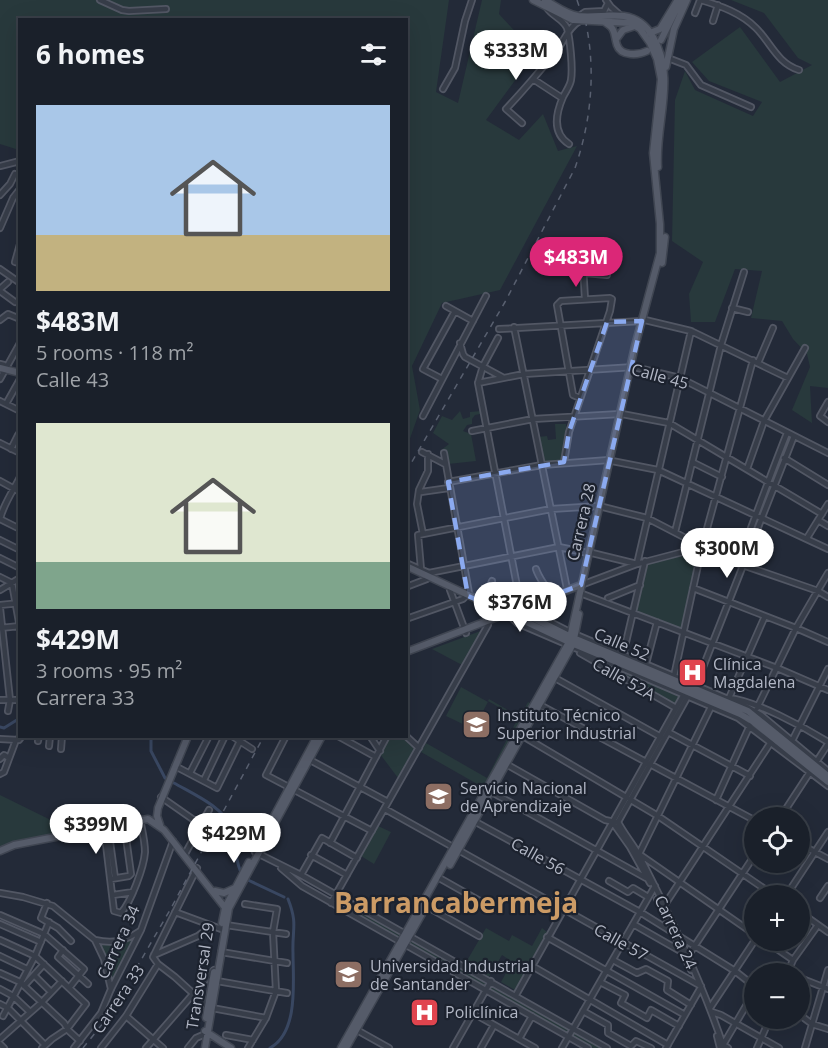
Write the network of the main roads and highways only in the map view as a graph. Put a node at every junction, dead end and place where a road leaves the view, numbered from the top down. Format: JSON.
{"nodes":[{"id":1,"x":533,"y":0,"type":"edge"},
{"id":2,"x":545,"y":0,"type":"edge"},
{"id":3,"x":679,"y":0,"type":"edge"},
{"id":4,"x":687,"y":0,"type":"edge"},
{"id":5,"x":580,"y":18,"type":"junction"},
{"id":6,"x":602,"y":21,"type":"junction"},
{"id":7,"x":637,"y":27,"type":"junction"},
{"id":8,"x":650,"y":33,"type":"junction"},
{"id":9,"x":616,"y":38,"type":"junction"},
{"id":10,"x":661,"y":40,"type":"dead end"},
{"id":11,"x":648,"y":51,"type":"dead end"},
{"id":12,"x":665,"y":70,"type":"junction"},
{"id":13,"x":663,"y":238,"type":"junction"},
{"id":14,"x":3,"y":366,"type":"edge"},
{"id":15,"x":18,"y":370,"type":"edge"},
{"id":16,"x":408,"y":566,"type":"edge"},
{"id":17,"x":408,"y":566,"type":"edge"},
{"id":18,"x":408,"y":567,"type":"edge"},
{"id":19,"x":436,"y":571,"type":"road end"},
{"id":20,"x":583,"y":584,"type":"junction"},
{"id":21,"x":581,"y":593,"type":"junction"},
{"id":22,"x":466,"y":595,"type":"junction"},
{"id":23,"x":522,"y":609,"type":"junction"},
{"id":24,"x":509,"y":615,"type":"junction"},
{"id":25,"x":465,"y":632,"type":"junction"},
{"id":26,"x":572,"y":641,"type":"junction"},
{"id":27,"x":408,"y":652,"type":"edge"},
{"id":28,"x":690,"y":689,"type":"junction"},
{"id":29,"x":520,"y":734,"type":"junction"},
{"id":30,"x":186,"y":738,"type":"edge"},
{"id":31,"x":186,"y":738,"type":"edge"},
{"id":32,"x":316,"y":738,"type":"edge"},
{"id":33,"x":321,"y":738,"type":"edge"},
{"id":34,"x":813,"y":767,"type":"junction"},
{"id":35,"x":828,"y":776,"type":"edge"},
{"id":36,"x":828,"y":782,"type":"edge"},
{"id":37,"x":292,"y":788,"type":"junction"},
{"id":38,"x":488,"y":790,"type":"junction"},
{"id":39,"x":161,"y":797,"type":"junction"},
{"id":40,"x":156,"y":808,"type":"junction"},
{"id":41,"x":143,"y":819,"type":"junction"},
{"id":42,"x":159,"y":824,"type":"junction"},
{"id":43,"x":173,"y":841,"type":"junction"},
{"id":44,"x":456,"y":849,"type":"junction"},
{"id":45,"x":0,"y":851,"type":"edge"},
{"id":46,"x":256,"y":853,"type":"junction"},
{"id":47,"x":196,"y":870,"type":"junction"},
{"id":48,"x":235,"y":888,"type":"junction"},
{"id":49,"x":215,"y":891,"type":"junction"},
{"id":50,"x":227,"y":908,"type":"junction"},
{"id":51,"x":223,"y":927,"type":"junction"},
{"id":52,"x":408,"y":935,"type":"junction"},
{"id":53,"x":210,"y":1007,"type":"junction"},
{"id":54,"x":355,"y":1028,"type":"junction"},
{"id":55,"x":205,"y":1034,"type":"junction"},
{"id":56,"x":216,"y":1043,"type":"junction"},
{"id":57,"x":204,"y":1048,"type":"edge"},
{"id":58,"x":224,"y":1048,"type":"edge"},
{"id":59,"x":231,"y":1048,"type":"edge"},
{"id":60,"x":341,"y":1048,"type":"edge"},
{"id":61,"x":346,"y":1048,"type":"edge"}],
"edges":[{"from":1,"to":5,"type":"main road"},
{"from":2,"to":5,"type":"main road"},
{"from":3,"to":8,"type":"main road"},
{"from":3,"to":10,"type":"main road"},
{"from":4,"to":12,"type":"main road"},
{"from":5,"to":6,"type":"main road"},
{"from":5,"to":8,"type":"main road"},
{"from":6,"to":7,"type":"main road"},
{"from":6,"to":9,"type":"main road"},
{"from":7,"to":9,"type":"main road"},
{"from":7,"to":13,"type":"main road","name":"Carrera 28"},
{"from":8,"to":12,"type":"main road"},
{"from":9,"to":11,"type":"main road"},
{"from":12,"to":13,"type":"main road","name":"Carrera 28"},
{"from":13,"to":20,"type":"main road","name":"Carrera 28"},
{"from":14,"to":15,"type":"main road"},
{"from":16,"to":19,"type":"main road"},
{"from":17,"to":22,"type":"main road","name":"Calle 52"},
{"from":18,"to":22,"type":"main road","name":"Calle 52"},
{"from":20,"to":21,"type":"main road","name":"Carrera 28"},
{"from":20,"to":23,"type":"main road"},
{"from":21,"to":23,"type":"main road"},
{"from":21,"to":26,"type":"main road","name":"Carrera 28"},
{"from":22,"to":24,"type":"main road","name":"Calle 52"},
{"from":23,"to":24,"type":"main road"},
{"from":23,"to":26,"type":"main road","name":"Calle 52"},
{"from":24,"to":25,"type":"main road"},
{"from":24,"to":25,"type":"main road"},
{"from":24,"to":26,"type":"main road","name":"Calle 52"},
{"from":25,"to":27,"type":"main road"},
{"from":26,"to":28,"type":"main road","name":"Calle 52"},
{"from":26,"to":28,"type":"main road","name":"Calle 52"},
{"from":26,"to":29,"type":"main road","name":"Carrera 28"},
{"from":26,"to":29,"type":"main road","name":"Carrera 28"},
{"from":28,"to":34,"type":"main road","name":"Calle 52"},
{"from":29,"to":38,"type":"main road","name":"Carrera 28"},
{"from":29,"to":38,"type":"main road","name":"Carrera 28"},
{"from":30,"to":39,"type":"main road"},
{"from":31,"to":39,"type":"main road"},
{"from":32,"to":37,"type":"main road"},
{"from":33,"to":37,"type":"main road"},
{"from":34,"to":35,"type":"main road","name":"Calle 52"},
{"from":34,"to":36,"type":"main road","name":"Calle 52"},
{"from":37,"to":46,"type":"main road"},
{"from":38,"to":44,"type":"main road","name":"Carrera 28"},
{"from":38,"to":44,"type":"main road","name":"Carrera 28"},
{"from":39,"to":40,"type":"main road"},
{"from":39,"to":42,"type":"main road"},
{"from":40,"to":41,"type":"main road"},
{"from":40,"to":42,"type":"main road"},
{"from":41,"to":42,"type":"main road"},
{"from":41,"to":45,"type":"main road"},
{"from":42,"to":43,"type":"main road"},
{"from":43,"to":47,"type":"main road"},
{"from":43,"to":47,"type":"main road"},
{"from":44,"to":52,"type":"main road","name":"Carrera 28"},
{"from":44,"to":52,"type":"main road","name":"Carrera 28"},
{"from":46,"to":48,"type":"main road"},
{"from":46,"to":50,"type":"main road"},
{"from":47,"to":49,"type":"main road"},
{"from":47,"to":50,"type":"main road"},
{"from":48,"to":49,"type":"main road"},
{"from":48,"to":50,"type":"main road"},
{"from":49,"to":50,"type":"main road"},
{"from":50,"to":51,"type":"main road","name":"Transversal 29"},
{"from":51,"to":53,"type":"main road","name":"Transversal 29"},
{"from":51,"to":53,"type":"main road","name":"Transversal 29"},
{"from":52,"to":54,"type":"main road","name":"Carrera 28"},
{"from":53,"to":55,"type":"main road","name":"Transversal 29"},
{"from":54,"to":60,"type":"main road","name":"Carrera 28"},
{"from":54,"to":61,"type":"main road","name":"Carrera 28"},
{"from":55,"to":56,"type":"main road"},
{"from":55,"to":57,"type":"main road","name":"Transversal 29"},
{"from":55,"to":59,"type":"main road"},
{"from":56,"to":57,"type":"main road"},
{"from":56,"to":58,"type":"main road"}]}
